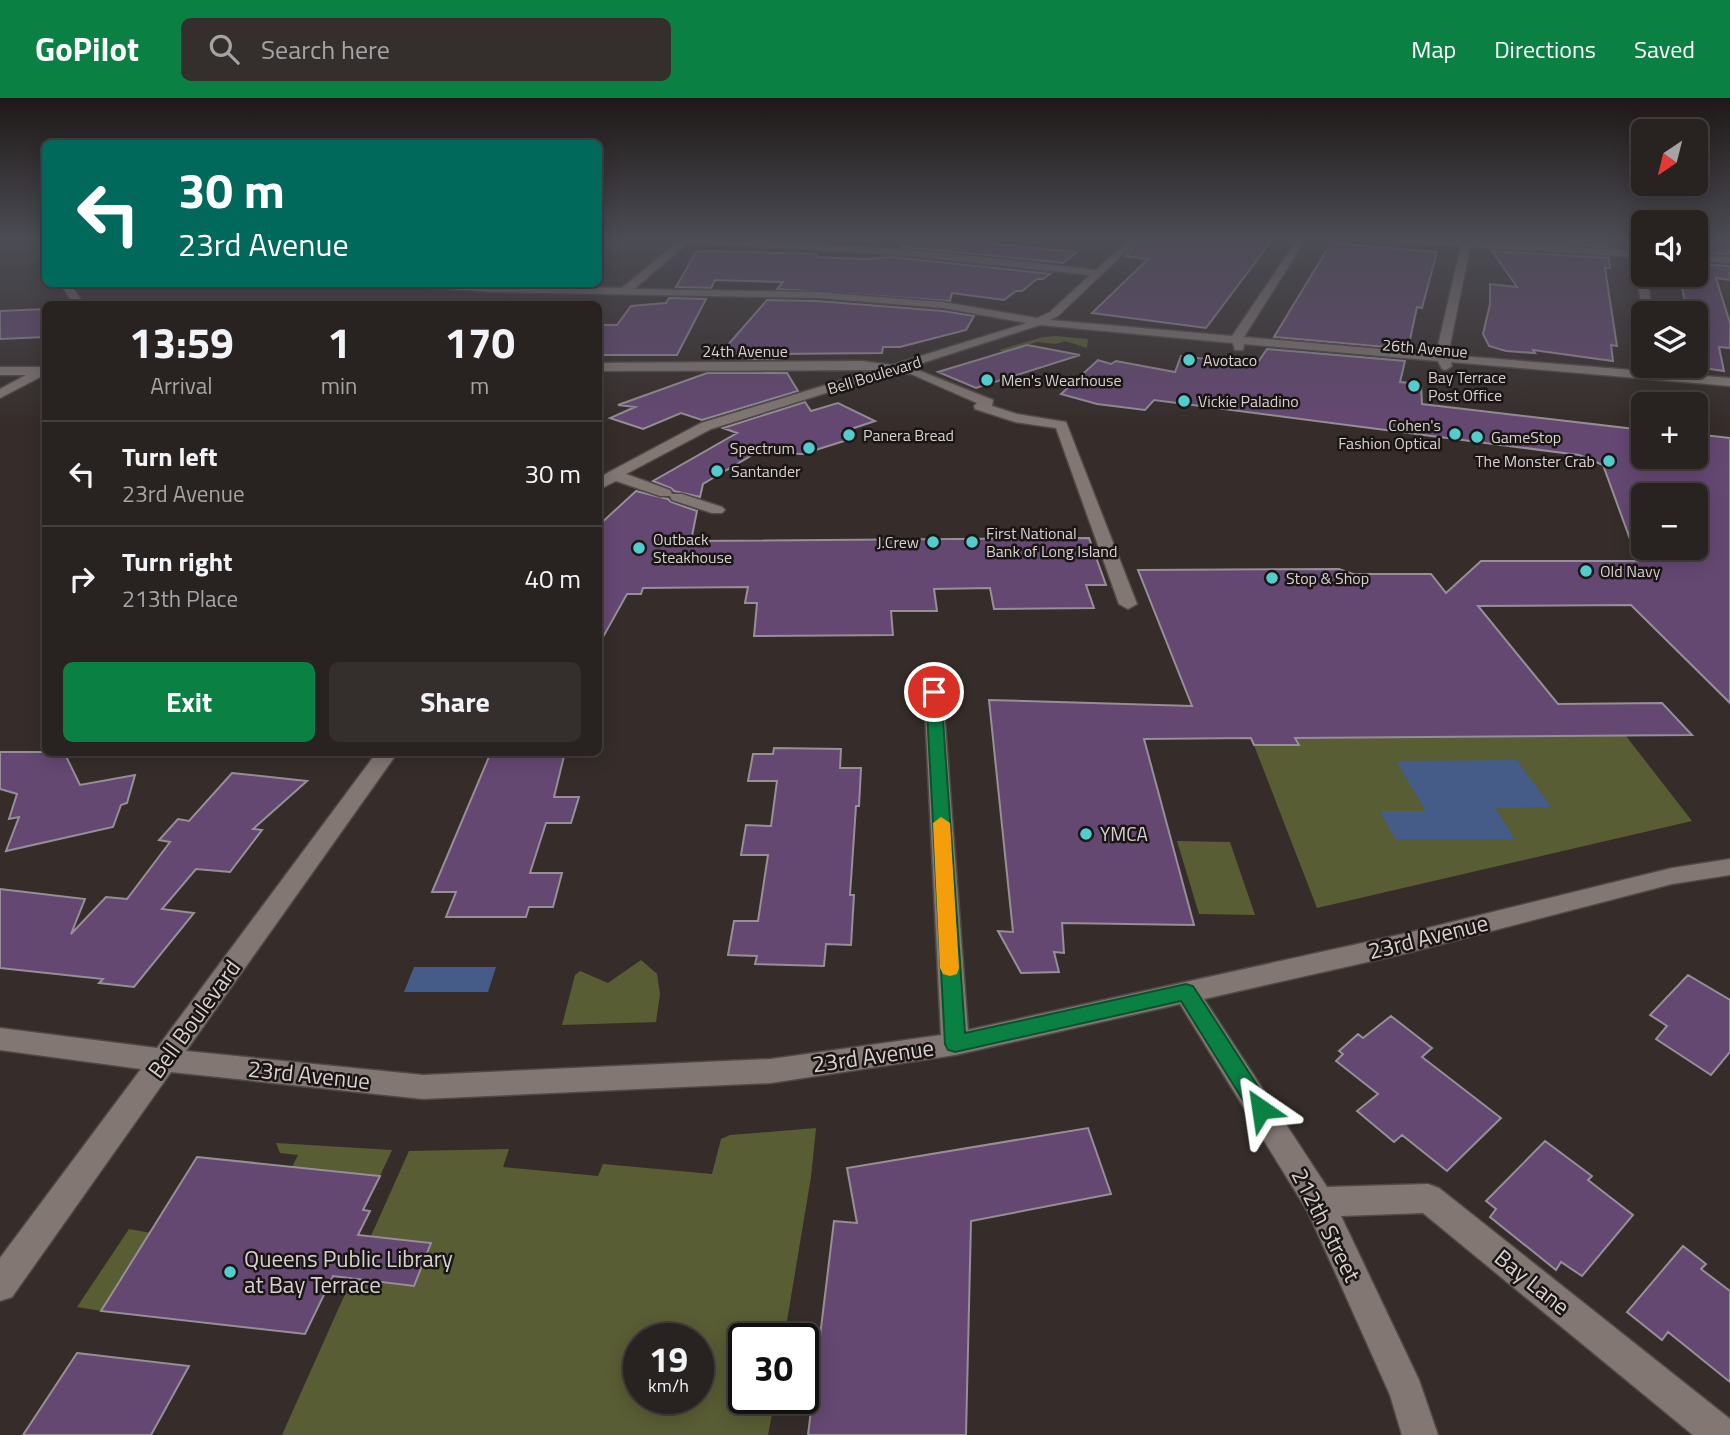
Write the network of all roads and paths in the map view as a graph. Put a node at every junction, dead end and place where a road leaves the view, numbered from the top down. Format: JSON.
{"nodes":[{"id":1,"x":908,"y":302,"type":"edge"},
{"id":2,"x":1066,"y":302,"type":"edge"},
{"id":3,"x":1260,"y":302,"type":"edge"},
{"id":4,"x":1455,"y":302,"type":"edge"},
{"id":5,"x":1037,"y":322,"type":"junction"},
{"id":6,"x":1239,"y":344,"type":"junction"},
{"id":7,"x":1444,"y":362,"type":"junction"},
{"id":8,"x":602,"y":367,"type":"edge"},
{"id":9,"x":892,"y":370,"type":"junction"},
{"id":10,"x":0,"y":371,"type":"edge"},
{"id":11,"x":42,"y":371,"type":"edge"},
{"id":12,"x":42,"y":372,"type":"edge"},
{"id":13,"x":1631,"y":373,"type":"edge"},
{"id":14,"x":1673,"y":378,"type":"edge"},
{"id":15,"x":1689,"y":378,"type":"edge"},
{"id":16,"x":1730,"y":382,"type":"edge"},
{"id":17,"x":1730,"y":390,"type":"edge"},
{"id":18,"x":0,"y":394,"type":"edge"},
{"id":19,"x":614,"y":475,"type":"junction"},
{"id":20,"x":602,"y":483,"type":"edge"},
{"id":21,"x":717,"y":510,"type":"dead end"},
{"id":22,"x":1128,"y":604,"type":"dead end"},
{"id":23,"x":932,"y":669,"type":"dead end"},
{"id":24,"x":385,"y":756,"type":"edge"},
{"id":25,"x":1730,"y":867,"type":"edge"},
{"id":26,"x":1186,"y":992,"type":"junction"},
{"id":27,"x":0,"y":1040,"type":"edge"},
{"id":28,"x":955,"y":1044,"type":"junction"},
{"id":29,"x":164,"y":1060,"type":"junction"},
{"id":30,"x":1319,"y":1202,"type":"junction"},
{"id":31,"x":0,"y":1285,"type":"edge"},
{"id":32,"x":1420,"y":1435,"type":"edge"},
{"id":33,"x":1721,"y":1435,"type":"edge"}],
"edges":[{"from":1,"to":5,"type":"street","name":"26th Avenue"},
{"from":2,"to":5,"type":"street","name":"Bell Boulevard"},
{"from":3,"to":6,"type":"street"},
{"from":4,"to":7,"type":"street"},
{"from":5,"to":6,"type":"street","name":"26th Avenue"},
{"from":5,"to":9,"type":"street","name":"Bell Boulevard"},
{"from":6,"to":7,"type":"street","name":"26th Avenue"},
{"from":7,"to":13,"type":"street","name":"26th Avenue"},
{"from":8,"to":9,"type":"street","name":"24th Avenue"},
{"from":9,"to":19,"type":"street","name":"Bell Boulevard"},
{"from":9,"to":22,"type":"street"},
{"from":10,"to":11,"type":"street"},
{"from":12,"to":18,"type":"street"},
{"from":14,"to":17,"type":"street","name":"26th Avenue"},
{"from":15,"to":16,"type":"street","name":"26th Avenue"},
{"from":19,"to":20,"type":"street","name":"Bell Boulevard"},
{"from":19,"to":21,"type":"street"},
{"from":23,"to":28,"type":"street"},
{"from":24,"to":29,"type":"street","name":"Bell Boulevard"},
{"from":25,"to":26,"type":"street","name":"23rd Avenue"},
{"from":26,"to":28,"type":"street","name":"23rd Avenue"},
{"from":26,"to":30,"type":"street","name":"212th Street"},
{"from":27,"to":29,"type":"street","name":"23rd Avenue"},
{"from":28,"to":29,"type":"street","name":"23rd Avenue"},
{"from":29,"to":31,"type":"street","name":"Bell Boulevard"},
{"from":30,"to":32,"type":"street","name":"212th Street"},
{"from":30,"to":33,"type":"street","name":"Bay Lane"}]}
